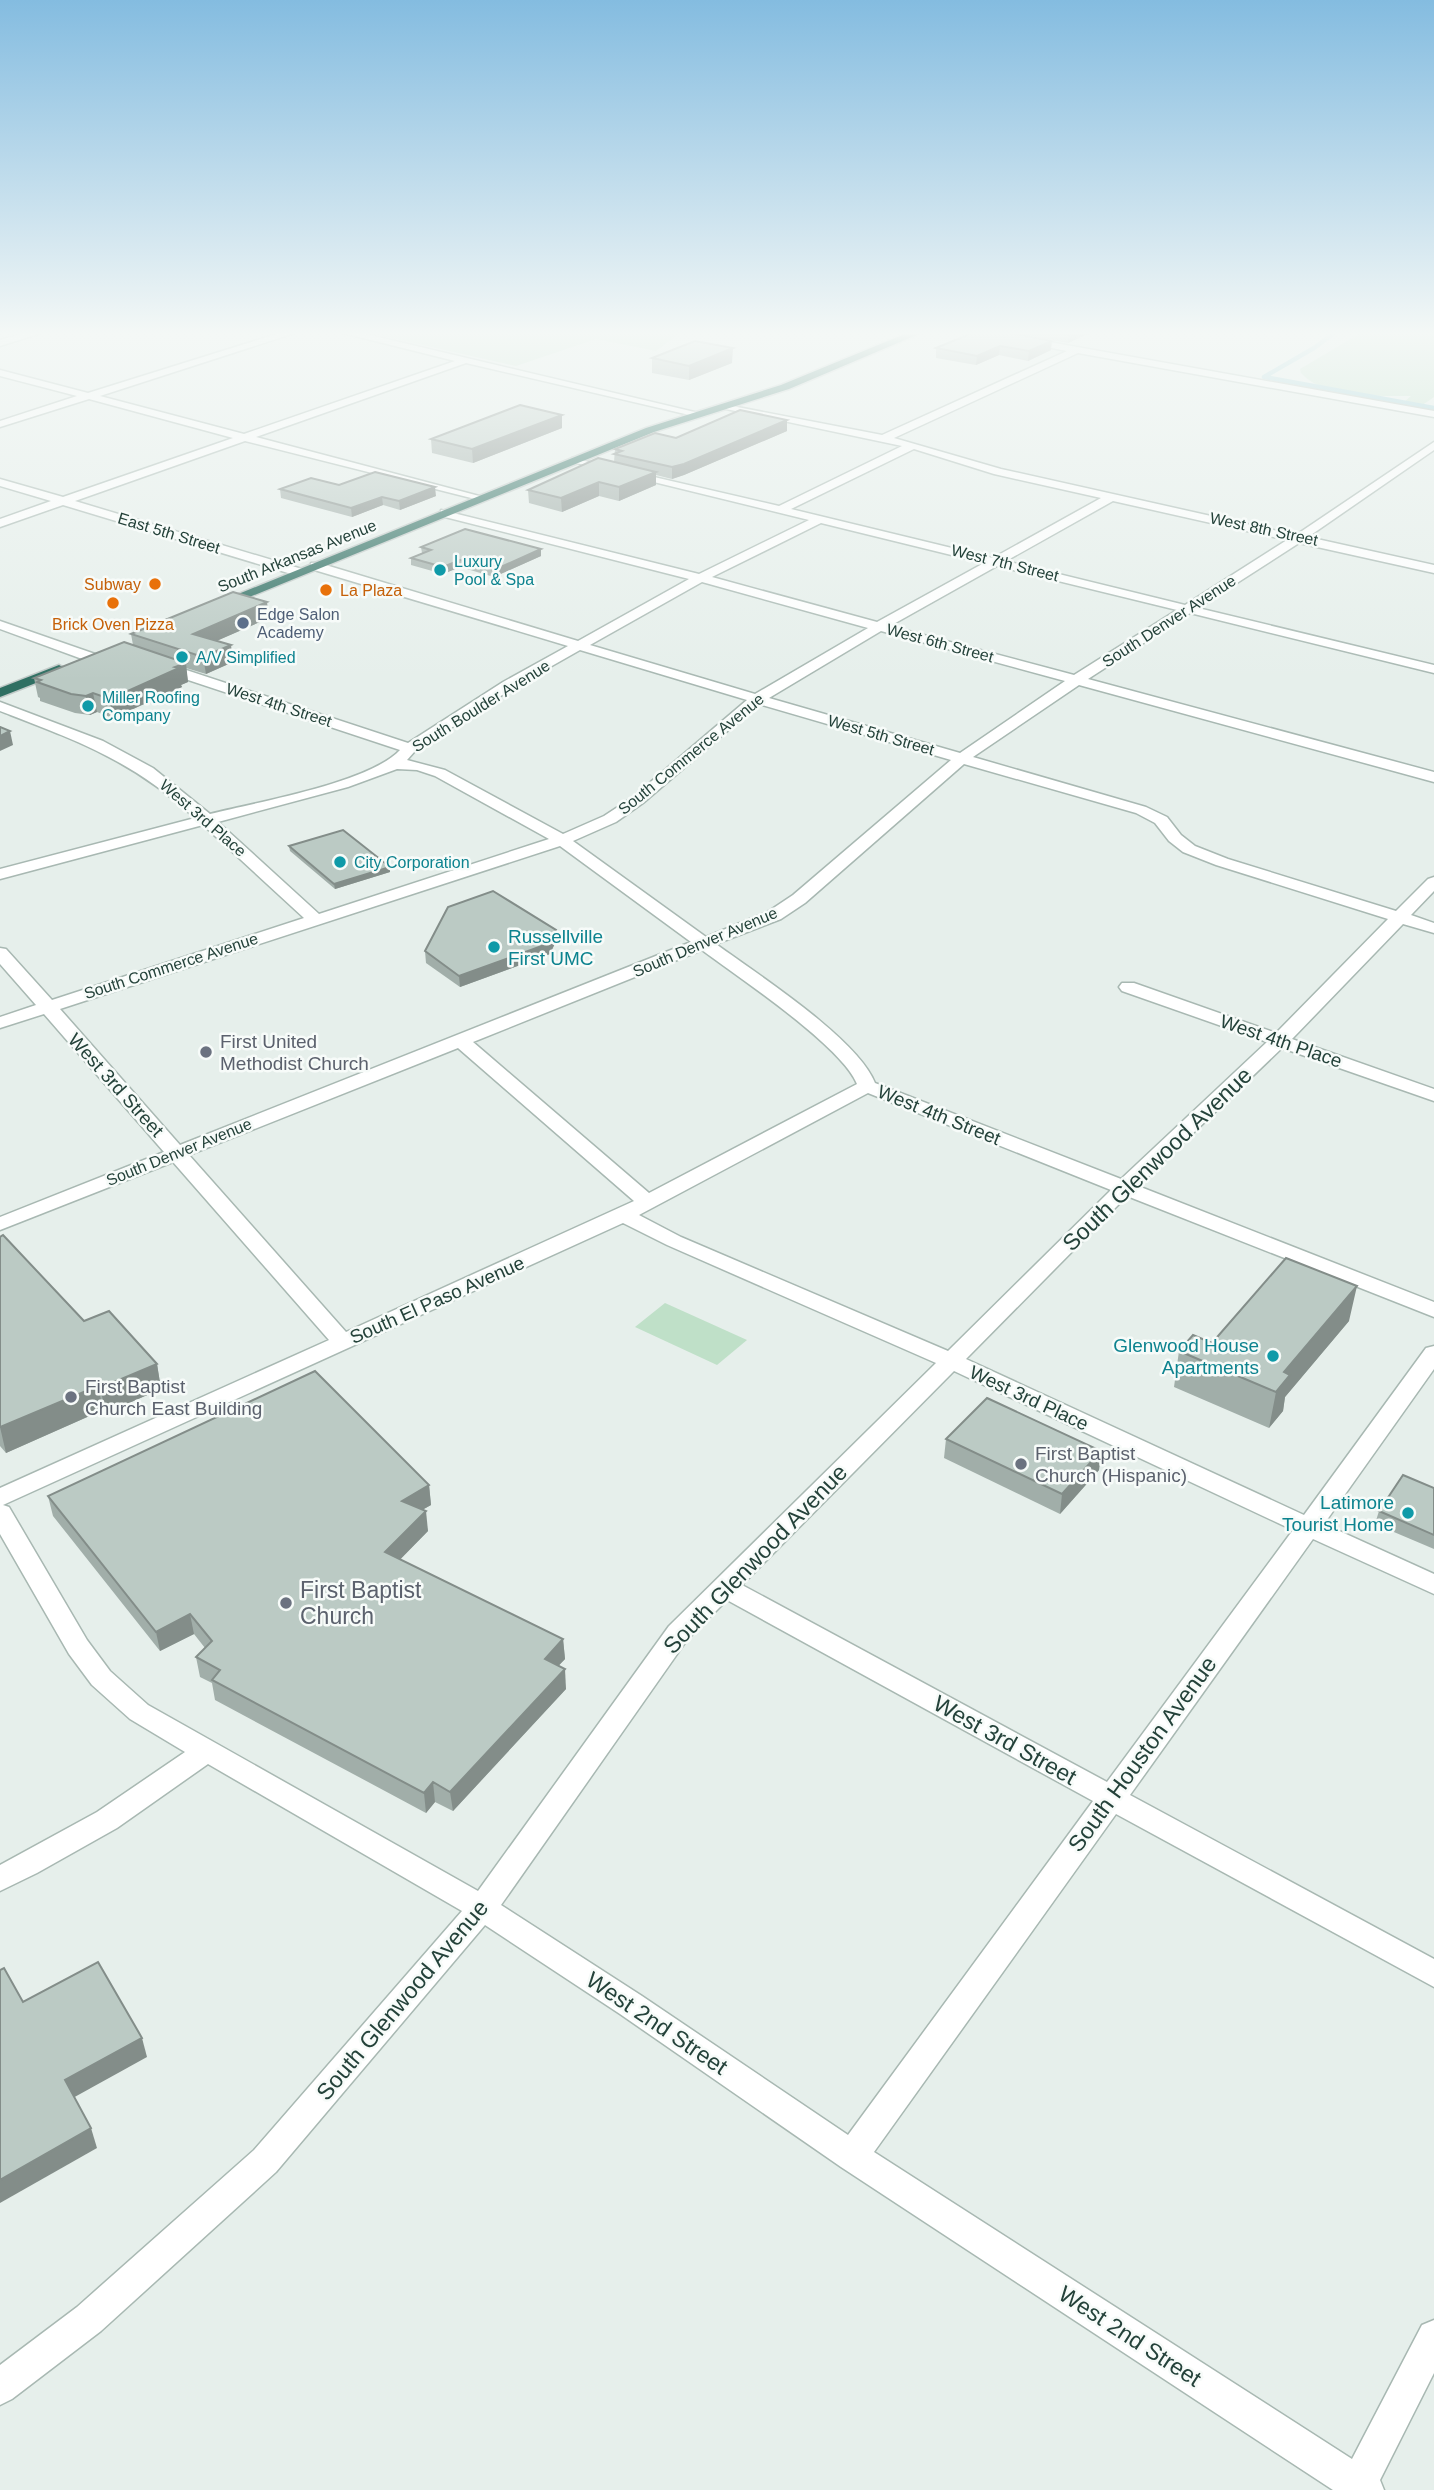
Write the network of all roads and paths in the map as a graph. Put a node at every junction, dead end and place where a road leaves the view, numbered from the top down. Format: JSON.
{"nodes":[{"id":1,"x":217,"y":447,"type":"edge"},
{"id":2,"x":284,"y":447,"type":"edge"},
{"id":3,"x":610,"y":447,"type":"edge"},
{"id":4,"x":909,"y":447,"type":"edge"},
{"id":5,"x":921,"y":447,"type":"edge"},
{"id":6,"x":1431,"y":447,"type":"edge"},
{"id":7,"x":576,"y":460,"type":"junction"},
{"id":8,"x":0,"y":482,"type":"edge"},
{"id":9,"x":1112,"y":496,"type":"junction"},
{"id":10,"x":479,"y":499,"type":"junction"},
{"id":11,"x":64,"y":501,"type":"junction"},
{"id":12,"x":782,"y":509,"type":"junction"},
{"id":13,"x":445,"y":513,"type":"junction"},
{"id":14,"x":821,"y":519,"type":"junction"},
{"id":15,"x":0,"y":523,"type":"edge"},
{"id":16,"x":1300,"y":537,"type":"junction"},
{"id":17,"x":997,"y":561,"type":"junction"},
{"id":18,"x":315,"y":566,"type":"junction"},
{"id":19,"x":1434,"y":569,"type":"edge"},
{"id":20,"x":298,"y":572,"type":"junction"},
{"id":21,"x":700,"y":578,"type":"junction"},
{"id":22,"x":1190,"y":609,"type":"junction"},
{"id":23,"x":196,"y":613,"type":"edge"},
{"id":24,"x":0,"y":625,"type":"edge"},
{"id":25,"x":878,"y":627,"type":"junction"},
{"id":26,"x":580,"y":646,"type":"junction"},
{"id":27,"x":94,"y":655,"type":"joint"},
{"id":28,"x":147,"y":662,"type":"edge"},
{"id":29,"x":1434,"y":669,"type":"edge"},
{"id":30,"x":1078,"y":679,"type":"junction"},
{"id":31,"x":0,"y":693,"type":"edge"},
{"id":32,"x":757,"y":699,"type":"junction"},
{"id":33,"x":0,"y":706,"type":"edge"},
{"id":34,"x":410,"y":748,"type":"junction"},
{"id":35,"x":962,"y":758,"type":"junction"},
{"id":36,"x":395,"y":764,"type":"junction"},
{"id":37,"x":1434,"y":776,"type":"edge"},
{"id":38,"x":206,"y":819,"type":"junction"},
{"id":39,"x":562,"y":840,"type":"junction"},
{"id":40,"x":0,"y":874,"type":"edge"},
{"id":41,"x":1434,"y":883,"type":"edge"},
{"id":42,"x":1399,"y":917,"type":"junction"},
{"id":43,"x":314,"y":919,"type":"junction"},
{"id":44,"x":1434,"y":928,"type":"edge"},
{"id":45,"x":704,"y":944,"type":"junction"},
{"id":46,"x":0,"y":953,"type":"edge"},
{"id":47,"x":1128,"y":987,"type":"dead end"},
{"id":48,"x":48,"y":1007,"type":"junction"},
{"id":49,"x":0,"y":1023,"type":"edge"},
{"id":50,"x":461,"y":1041,"type":"junction"},
{"id":51,"x":1280,"y":1041,"type":"junction"},
{"id":52,"x":867,"y":1086,"type":"junction"},
{"id":53,"x":1434,"y":1095,"type":"edge"},
{"id":54,"x":176,"y":1153,"type":"junction"},
{"id":55,"x":1124,"y":1188,"type":"junction"},
{"id":56,"x":647,"y":1202,"type":"junction"},
{"id":57,"x":623,"y":1215,"type":"junction"},
{"id":58,"x":0,"y":1224,"type":"edge"},
{"id":59,"x":1434,"y":1310,"type":"edge"},
{"id":60,"x":343,"y":1342,"type":"junction"},
{"id":61,"x":1434,"y":1353,"type":"edge"},
{"id":62,"x":949,"y":1360,"type":"junction"},
{"id":63,"x":0,"y":1499,"type":"edge"},
{"id":64,"x":0,"y":1513,"type":"edge"},
{"id":65,"x":1308,"y":1527,"type":"junction"},
{"id":66,"x":1434,"y":1585,"type":"edge"},
{"id":67,"x":723,"y":1586,"type":"junction"},
{"id":68,"x":208,"y":1749,"type":"junction"},
{"id":69,"x":1111,"y":1797,"type":"junction"},
{"id":70,"x":0,"y":1879,"type":"edge"},
{"id":71,"x":482,"y":1908,"type":"junction"},
{"id":72,"x":1434,"y":1974,"type":"edge"},
{"id":73,"x":852,"y":2156,"type":"junction"},
{"id":74,"x":1434,"y":2337,"type":"edge"},
{"id":75,"x":0,"y":2387,"type":"edge"},
{"id":76,"x":1362,"y":2487,"type":"edge"}],
"edges":[{"from":1,"to":11,"type":"street"},
{"from":2,"to":10,"type":"street"},
{"from":3,"to":7,"type":"highway","name":"South Arkansas Avenue"},
{"from":4,"to":12,"type":"street"},
{"from":5,"to":9,"type":"street","name":"West 8th Street"},
{"from":6,"to":16,"type":"street","name":"South Denver Avenue"},
{"from":7,"to":10,"type":"highway","name":"South Arkansas Avenue"},
{"from":7,"to":12,"type":"street","name":"West 7th Street"},
{"from":8,"to":11,"type":"street","name":"East 5th Street"},
{"from":9,"to":16,"type":"street","name":"West 8th Street"},
{"from":9,"to":17,"type":"street","name":"South Commerce Avenue"},
{"from":10,"to":13,"type":"highway","name":"South Arkansas Avenue"},
{"from":11,"to":15,"type":"street"},
{"from":11,"to":20,"type":"street","name":"East 5th Street"},
{"from":12,"to":14,"type":"street","name":"West 7th Street"},
{"from":13,"to":18,"type":"highway","name":"South Arkansas Avenue"},
{"from":13,"to":21,"type":"street","name":"West 6th Street"},
{"from":14,"to":17,"type":"street","name":"West 7th Street"},
{"from":14,"to":21,"type":"street","name":"South Boulder Avenue"},
{"from":16,"to":19,"type":"street","name":"West 8th Street"},
{"from":16,"to":22,"type":"street","name":"South Denver Avenue"},
{"from":17,"to":22,"type":"street","name":"West 7th Street"},
{"from":17,"to":25,"type":"street","name":"South Commerce Avenue"},
{"from":18,"to":20,"type":"highway","name":"South Arkansas Avenue"},
{"from":18,"to":26,"type":"street","name":"West 5th Street"},
{"from":20,"to":23,"type":"highway","name":"South Arkansas Avenue"},
{"from":21,"to":25,"type":"street","name":"West 6th Street"},
{"from":21,"to":26,"type":"street","name":"South Boulder Avenue"},
{"from":22,"to":29,"type":"street","name":"West 7th Street"},
{"from":22,"to":30,"type":"street","name":"South Denver Avenue"},
{"from":24,"to":27,"type":"street"},
{"from":25,"to":30,"type":"street","name":"West 6th Street"},
{"from":25,"to":32,"type":"street","name":"South Commerce Avenue"},
{"from":26,"to":32,"type":"street","name":"West 5th Street"},
{"from":26,"to":34,"type":"street","name":"South Boulder Avenue"},
{"from":27,"to":31,"type":"highway"},
{"from":28,"to":34,"type":"street","name":"West 4th Street"},
{"from":30,"to":35,"type":"street","name":"South Denver Avenue"},
{"from":30,"to":37,"type":"street","name":"West 6th Street"},
{"from":32,"to":35,"type":"street","name":"West 5th Street"},
{"from":32,"to":39,"type":"street","name":"South Commerce Avenue"},
{"from":33,"to":38,"type":"street","name":"West 3rd Place"},
{"from":34,"to":36,"type":"street","name":"South Boulder Avenue"},
{"from":35,"to":42,"type":"street","name":"West 5th Street"},
{"from":35,"to":45,"type":"street","name":"South Denver Avenue"},
{"from":36,"to":38,"type":"street","name":"South Boulder Avenue"},
{"from":36,"to":39,"type":"street","name":"West 4th Street"},
{"from":38,"to":40,"type":"street","name":"South Boulder Avenue"},
{"from":38,"to":43,"type":"street","name":"West 3rd Place"},
{"from":39,"to":43,"type":"street","name":"South Commerce Avenue"},
{"from":39,"to":45,"type":"street","name":"West 4th Street"},
{"from":41,"to":42,"type":"street","name":"South Glenwood Avenue"},
{"from":42,"to":44,"type":"street","name":"West 5th Street"},
{"from":42,"to":51,"type":"street","name":"South Glenwood Avenue"},
{"from":43,"to":48,"type":"street","name":"South Commerce Avenue"},
{"from":45,"to":50,"type":"street","name":"South Denver Avenue"},
{"from":45,"to":52,"type":"street","name":"West 4th Street"},
{"from":46,"to":48,"type":"street","name":"West 3rd Street"},
{"from":47,"to":51,"type":"street","name":"West 4th Place"},
{"from":48,"to":49,"type":"street","name":"South Commerce Avenue"},
{"from":48,"to":54,"type":"street","name":"West 3rd Street"},
{"from":50,"to":54,"type":"street","name":"South Denver Avenue"},
{"from":50,"to":56,"type":"street"},
{"from":51,"to":53,"type":"street","name":"West 4th Place"},
{"from":51,"to":55,"type":"street","name":"South Glenwood Avenue"},
{"from":52,"to":55,"type":"street","name":"West 4th Street"},
{"from":52,"to":56,"type":"street","name":"South El Paso Avenue"},
{"from":54,"to":58,"type":"street","name":"South Denver Avenue"},
{"from":54,"to":60,"type":"street","name":"West 3rd Street"},
{"from":55,"to":59,"type":"street","name":"West 4th Street"},
{"from":55,"to":62,"type":"street","name":"South Glenwood Avenue"},
{"from":56,"to":57,"type":"street","name":"South El Paso Avenue"},
{"from":57,"to":60,"type":"street","name":"South El Paso Avenue"},
{"from":57,"to":62,"type":"street","name":"West 3rd Place"},
{"from":60,"to":63,"type":"street","name":"South El Paso Avenue"},
{"from":61,"to":65,"type":"street","name":"South Houston Avenue"},
{"from":62,"to":65,"type":"street","name":"West 3rd Place"},
{"from":62,"to":67,"type":"street","name":"South Glenwood Avenue"},
{"from":64,"to":68,"type":"street","name":"West 2nd Street"},
{"from":65,"to":66,"type":"street","name":"West 3rd Place"},
{"from":65,"to":69,"type":"street","name":"South Houston Avenue"},
{"from":67,"to":69,"type":"street","name":"West 3rd Street"},
{"from":67,"to":71,"type":"street","name":"South Glenwood Avenue"},
{"from":68,"to":70,"type":"street"},
{"from":68,"to":71,"type":"street","name":"West 2nd Street"},
{"from":69,"to":72,"type":"street","name":"West 3rd Street"},
{"from":69,"to":73,"type":"street","name":"South Houston Avenue"},
{"from":71,"to":73,"type":"street","name":"West 2nd Street"},
{"from":71,"to":75,"type":"street","name":"South Glenwood Avenue"},
{"from":73,"to":76,"type":"street","name":"West 2nd Street"},
{"from":74,"to":76,"type":"street"}]}
